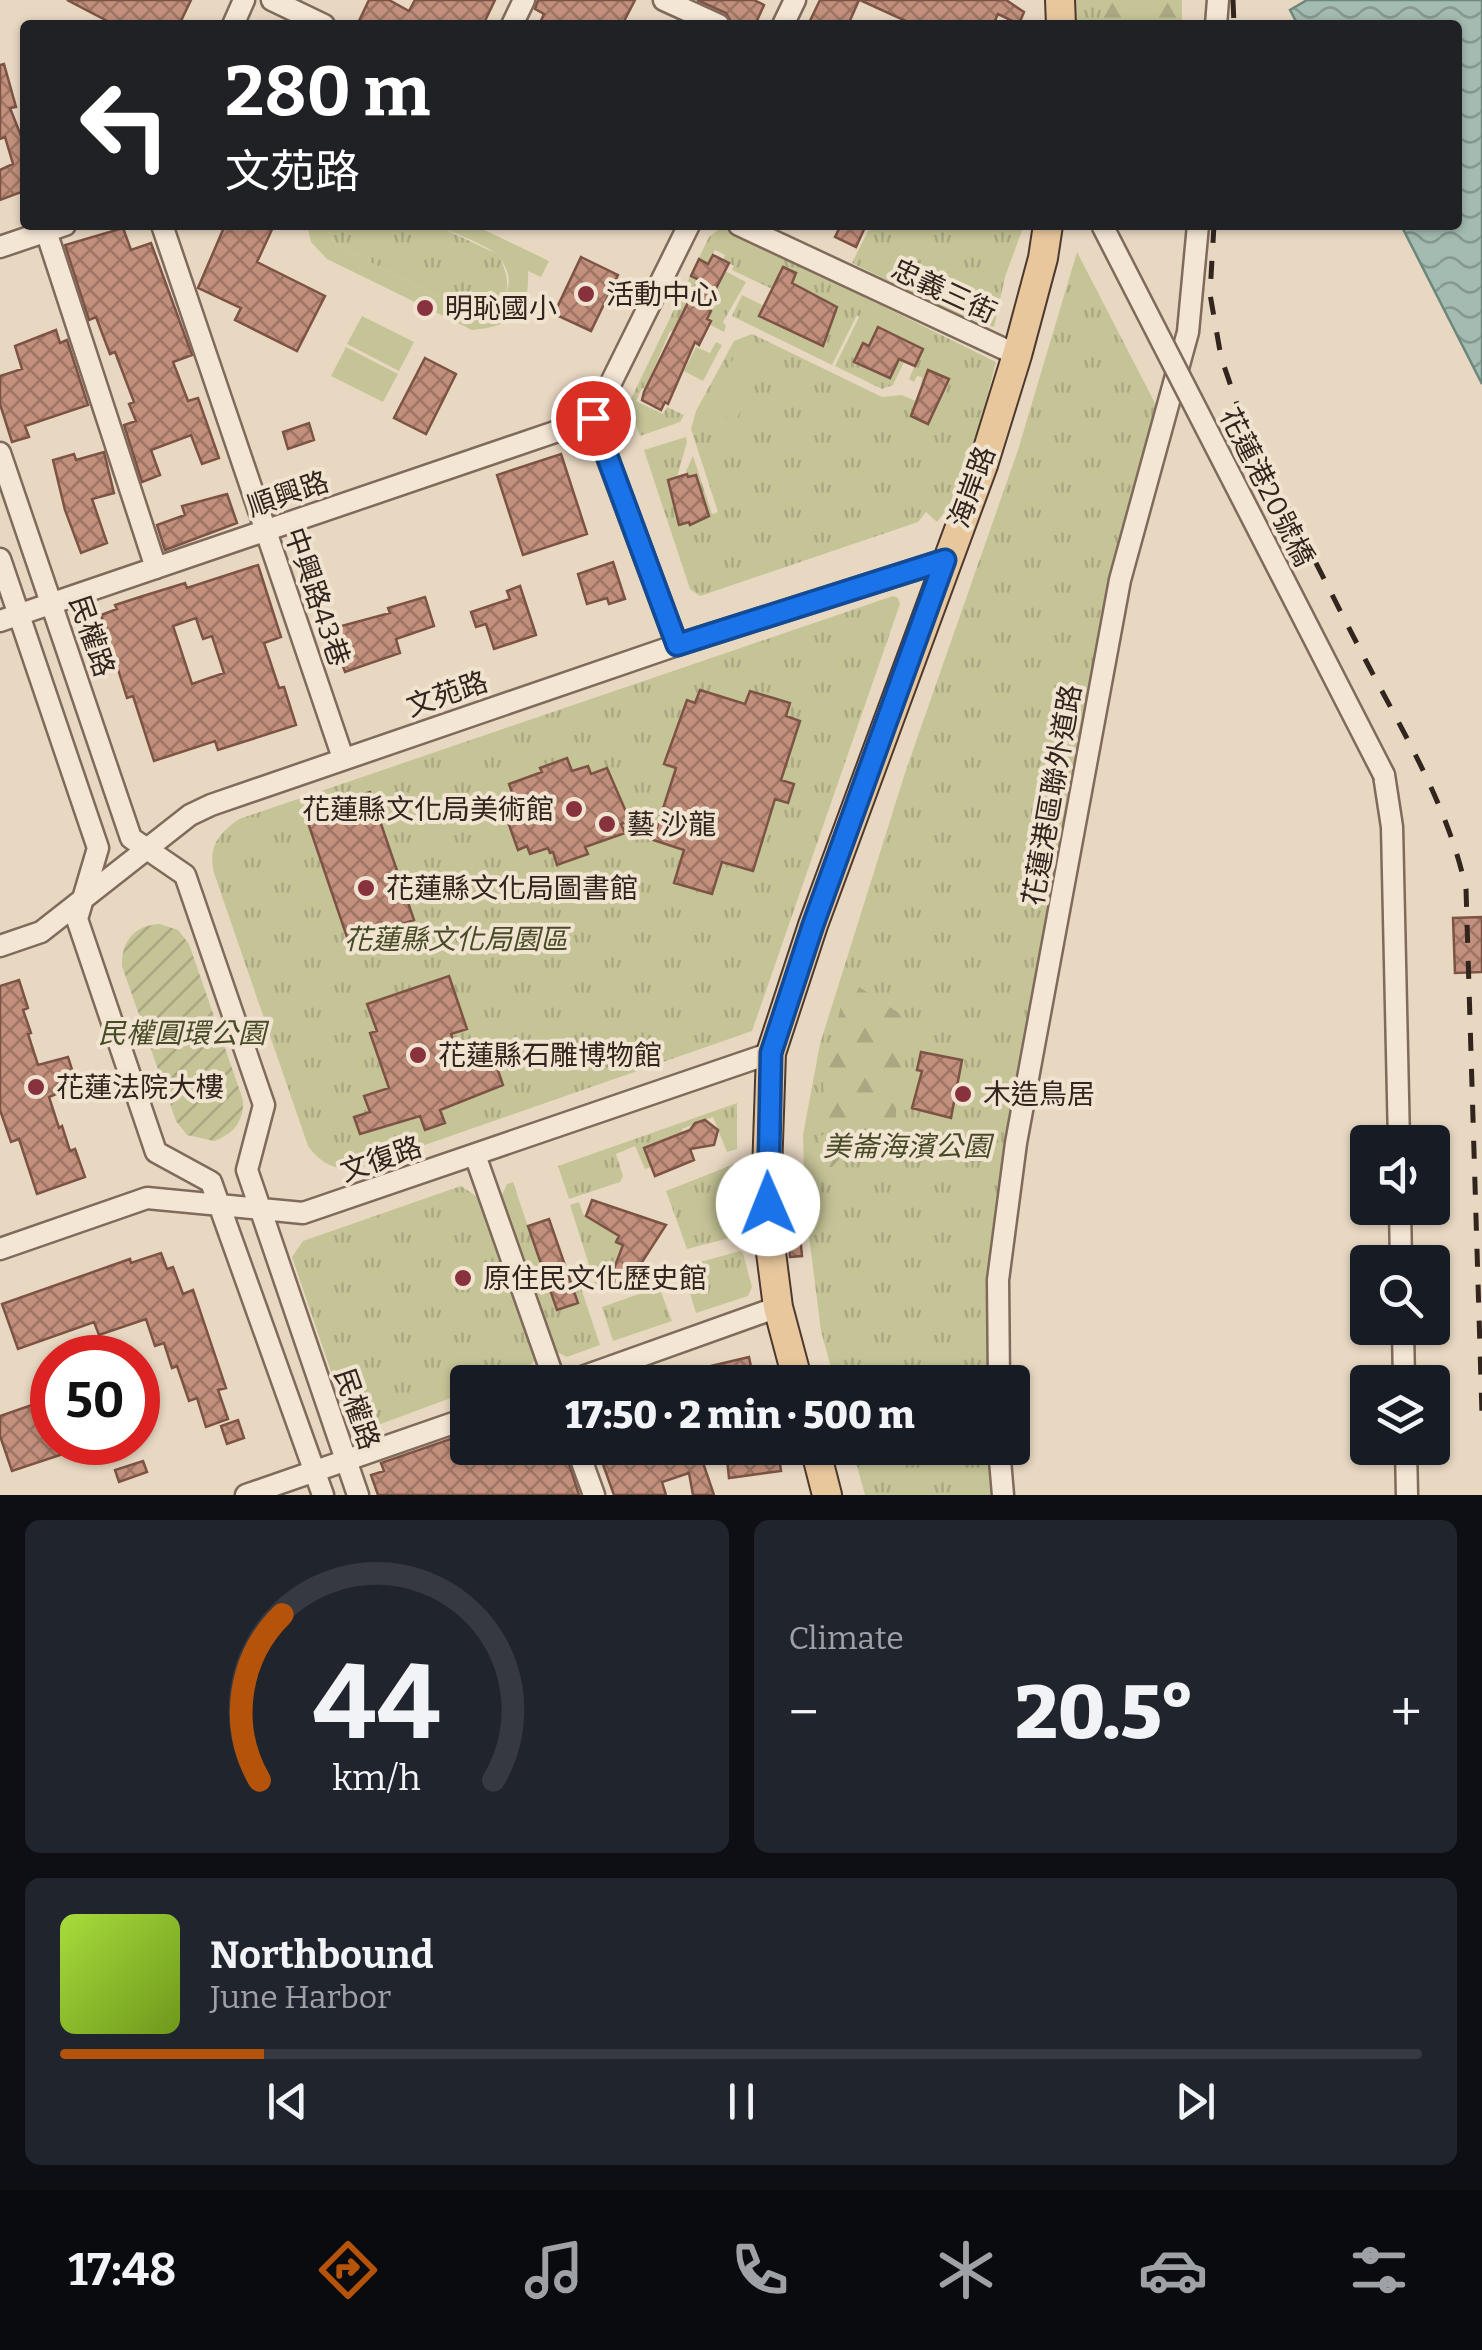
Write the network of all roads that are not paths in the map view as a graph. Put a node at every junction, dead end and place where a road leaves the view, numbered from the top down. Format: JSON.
{"nodes":[{"id":1,"x":272,"y":0,"type":"edge"},
{"id":2,"x":664,"y":0,"type":"edge"},
{"id":3,"x":314,"y":20,"type":"edge"},
{"id":4,"x":707,"y":20,"type":"edge"},
{"id":5,"x":50,"y":230,"type":"edge"},
{"id":6,"x":57,"y":230,"type":"edge"},
{"id":7,"x":164,"y":230,"type":"edge"},
{"id":8,"x":687,"y":230,"type":"edge"},
{"id":9,"x":751,"y":230,"type":"edge"},
{"id":10,"x":1047,"y":230,"type":"edge"},
{"id":11,"x":1105,"y":230,"type":"edge"},
{"id":12,"x":1198,"y":230,"type":"edge"},
{"id":13,"x":0,"y":247,"type":"edge"},
{"id":14,"x":1017,"y":355,"type":"junction"},
{"id":15,"x":593,"y":418,"type":"junction"},
{"id":16,"x":0,"y":453,"type":"edge"},
{"id":17,"x":265,"y":530,"type":"junction"},
{"id":18,"x":0,"y":559,"type":"edge"},
{"id":19,"x":945,"y":560,"type":"junction"},
{"id":20,"x":156,"y":568,"type":"junction"},
{"id":21,"x":53,"y":604,"type":"junction"},
{"id":22,"x":9,"y":618,"type":"edge"},
{"id":23,"x":677,"y":645,"type":"junction"},
{"id":24,"x":344,"y":758,"type":"junction"},
{"id":25,"x":139,"y":843,"type":"junction"},
{"id":26,"x":98,"y":848,"type":"junction"},
{"id":27,"x":83,"y":899,"type":"junction"},
{"id":28,"x":0,"y":946,"type":"edge"},
{"id":29,"x":771,"y":1053,"type":"junction"},
{"id":30,"x":1399,"y":1125,"type":"edge"},
{"id":31,"x":475,"y":1155,"type":"junction"},
{"id":32,"x":248,"y":1170,"type":"junction"},
{"id":33,"x":211,"y":1182,"type":"junction"},
{"id":34,"x":219,"y":1205,"type":"junction"},
{"id":35,"x":261,"y":1209,"type":"junction"},
{"id":36,"x":0,"y":1249,"type":"edge"},
{"id":37,"x":778,"y":1308,"type":"junction"},
{"id":38,"x":549,"y":1365,"type":"edge"},
{"id":39,"x":616,"y":1365,"type":"edge"},
{"id":40,"x":793,"y":1365,"type":"edge"},
{"id":41,"x":998,"y":1365,"type":"edge"},
{"id":42,"x":450,"y":1424,"type":"edge"},
{"id":43,"x":345,"y":1458,"type":"junction"},
{"id":44,"x":584,"y":1465,"type":"edge"},
{"id":45,"x":597,"y":1465,"type":"edge"},
{"id":46,"x":819,"y":1465,"type":"edge"},
{"id":47,"x":1000,"y":1465,"type":"edge"},
{"id":48,"x":1407,"y":1465,"type":"edge"},
{"id":49,"x":314,"y":1470,"type":"junction"},
{"id":50,"x":246,"y":1495,"type":"edge"},
{"id":51,"x":323,"y":1495,"type":"edge"},
{"id":52,"x":358,"y":1495,"type":"edge"},
{"id":53,"x":594,"y":1495,"type":"edge"},
{"id":54,"x":607,"y":1495,"type":"edge"},
{"id":55,"x":827,"y":1495,"type":"edge"},
{"id":56,"x":1003,"y":1495,"type":"edge"},
{"id":57,"x":1408,"y":1495,"type":"edge"}],
"edges":[{"from":1,"to":3,"type":"street"},
{"from":2,"to":4,"type":"street"},
{"from":5,"to":13,"type":"street"},
{"from":6,"to":20,"type":"street"},
{"from":7,"to":17,"type":"street","name":"中興路43巷"},
{"from":8,"to":15,"type":"street"},
{"from":9,"to":14,"type":"street","name":"忠義三街"},
{"from":10,"to":14,"type":"main road","name":"海岸路"},
{"from":11,"to":30,"type":"street","name":"花蓮港20號橋","bridge":true},
{"from":12,"to":41,"type":"street","name":"花蓮港區聯外道路"},
{"from":14,"to":19,"type":"main road","name":"海岸路"},
{"from":15,"to":17,"type":"street","name":"順興路"},
{"from":15,"to":23,"type":"street"},
{"from":16,"to":21,"type":"street","name":"民權路"},
{"from":17,"to":20,"type":"street","name":"順興路"},
{"from":17,"to":24,"type":"street","name":"中興路43巷"},
{"from":18,"to":22,"type":"street"},
{"from":19,"to":23,"type":"street","name":"文苑路"},
{"from":19,"to":29,"type":"main road","name":"海岸路"},
{"from":20,"to":21,"type":"street","name":"順興路"},
{"from":21,"to":22,"type":"street","name":"順興路"},
{"from":21,"to":25,"type":"street","name":"民權路"},
{"from":22,"to":26,"type":"street"},
{"from":23,"to":24,"type":"street","name":"文苑路"},
{"from":24,"to":25,"type":"street","name":"文苑路"},
{"from":25,"to":26,"type":"street"},
{"from":25,"to":27,"type":"street","name":"文苑路"},
{"from":25,"to":32,"type":"street"},
{"from":26,"to":27,"type":"street"},
{"from":27,"to":28,"type":"street","name":"文苑路"},
{"from":27,"to":33,"type":"street"},
{"from":29,"to":31,"type":"street","name":"文復路"},
{"from":29,"to":37,"type":"main road","name":"海岸路"},
{"from":31,"to":35,"type":"street","name":"文復路"},
{"from":31,"to":38,"type":"street"},
{"from":32,"to":33,"type":"street"},
{"from":32,"to":35,"type":"street","name":"民權路"},
{"from":33,"to":34,"type":"street"},
{"from":34,"to":35,"type":"street","name":"文復路"},
{"from":34,"to":36,"type":"street","name":"文復路"},
{"from":34,"to":49,"type":"street"},
{"from":35,"to":43,"type":"street","name":"民權路"},
{"from":37,"to":39,"type":"street"},
{"from":37,"to":40,"type":"main road","name":"海岸路"},
{"from":42,"to":43,"type":"street"},
{"from":43,"to":49,"type":"street"},
{"from":43,"to":52,"type":"street","name":"民權路"},
{"from":44,"to":53,"type":"street"},
{"from":45,"to":54,"type":"street"},
{"from":46,"to":55,"type":"main road"},
{"from":47,"to":56,"type":"street"},
{"from":48,"to":57,"type":"street"},
{"from":49,"to":50,"type":"street"},
{"from":49,"to":51,"type":"street"}]}
